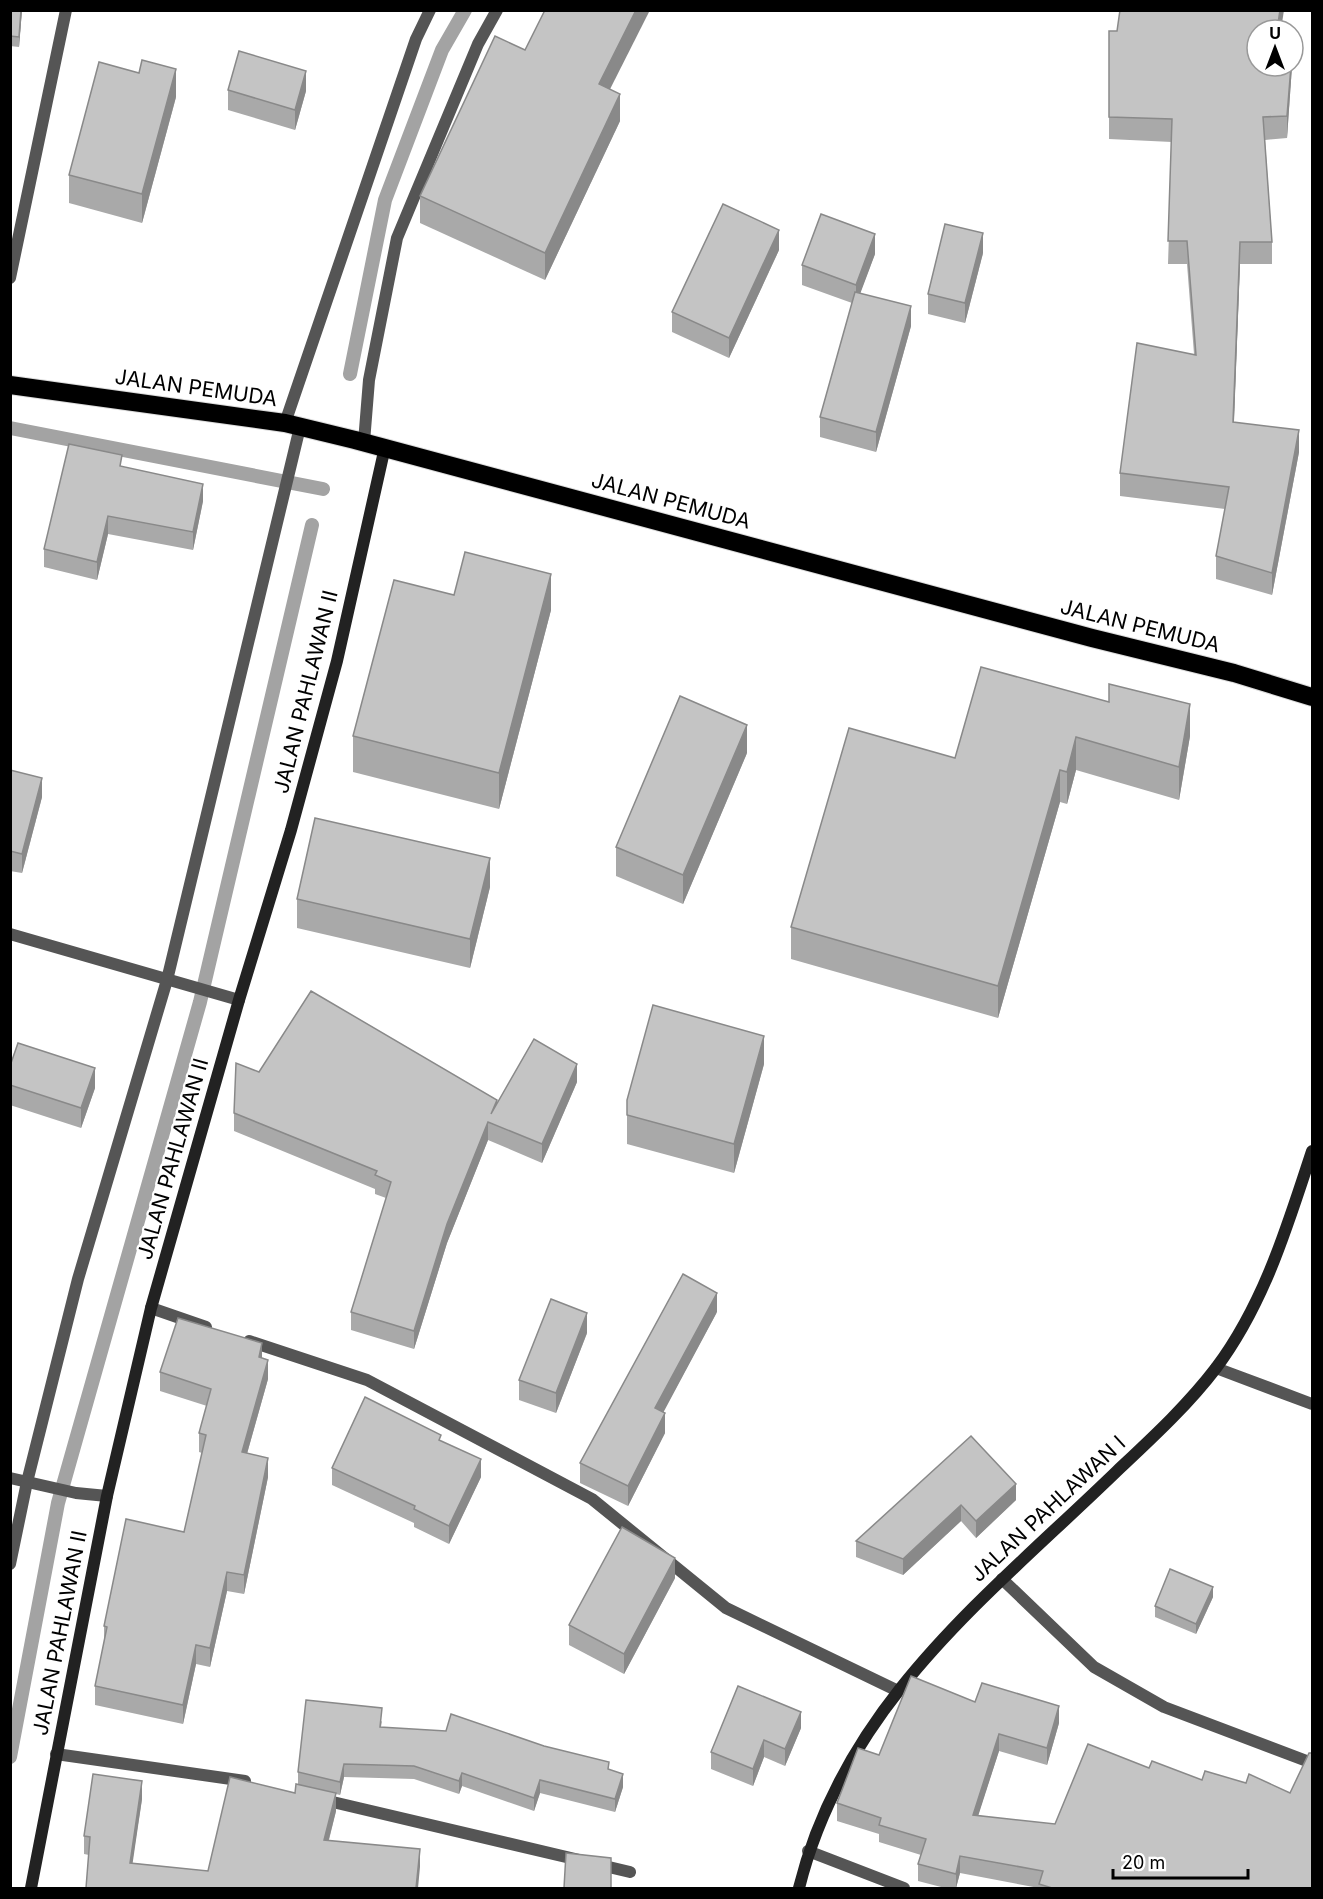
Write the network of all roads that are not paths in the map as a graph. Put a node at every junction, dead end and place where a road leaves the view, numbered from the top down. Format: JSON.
{"nodes":[{"id":1,"x":66,"y":10,"type":"edge"},
{"id":2,"x":430,"y":10,"type":"edge"},
{"id":3,"x":497,"y":10,"type":"edge"},
{"id":4,"x":10,"y":278,"type":"edge"},
{"id":5,"x":10,"y":385,"type":"edge"},
{"id":6,"x":301,"y":427,"type":"junction"},
{"id":7,"x":360,"y":441,"type":"junction"},
{"id":8,"x":385,"y":447,"type":"junction"},
{"id":9,"x":1312,"y":697,"type":"edge"},
{"id":10,"x":10,"y":934,"type":"edge"},
{"id":11,"x":167,"y":980,"type":"junction"},
{"id":12,"x":238,"y":1000,"type":"junction"},
{"id":13,"x":1312,"y":1151,"type":"edge"},
{"id":14,"x":151,"y":1308,"type":"junction"},
{"id":15,"x":216,"y":1330,"type":"edge"},
{"id":16,"x":237,"y":1337,"type":"edge"},
{"id":17,"x":1216,"y":1368,"type":"junction"},
{"id":18,"x":1312,"y":1404,"type":"edge"},
{"id":19,"x":10,"y":1478,"type":"edge"},
{"id":20,"x":27,"y":1482,"type":"junction"},
{"id":21,"x":107,"y":1496,"type":"junction"},
{"id":22,"x":10,"y":1564,"type":"edge"},
{"id":23,"x":1002,"y":1579,"type":"junction"},
{"id":24,"x":896,"y":1690,"type":"junction"},
{"id":25,"x":56,"y":1754,"type":"junction"},
{"id":26,"x":1312,"y":1763,"type":"edge"},
{"id":27,"x":256,"y":1784,"type":"edge"},
{"id":28,"x":313,"y":1797,"type":"edge"},
{"id":29,"x":808,"y":1851,"type":"junction"},
{"id":30,"x":630,"y":1872,"type":"dead end"},
{"id":31,"x":31,"y":1888,"type":"edge"},
{"id":32,"x":799,"y":1888,"type":"edge"},
{"id":33,"x":904,"y":1888,"type":"edge"}],
"edges":[{"from":1,"to":4,"type":"street"},
{"from":2,"to":6,"type":"street"},
{"from":3,"to":7,"type":"street"},
{"from":5,"to":6,"type":"highway","name":"JALAN PEMUDA"},
{"from":6,"to":7,"type":"highway","name":"JALAN PEMUDA"},
{"from":6,"to":11,"type":"street"},
{"from":7,"to":8,"type":"highway","name":"JALAN PEMUDA"},
{"from":8,"to":9,"type":"highway","name":"JALAN PEMUDA"},
{"from":8,"to":12,"type":"street","name":"JALAN PAHLAWAN II"},
{"from":10,"to":11,"type":"street"},
{"from":11,"to":12,"type":"street"},
{"from":11,"to":20,"type":"street"},
{"from":12,"to":14,"type":"street","name":"JALAN PAHLAWAN II"},
{"from":13,"to":17,"type":"street","name":"JALAN PAHLAWAN I"},
{"from":14,"to":15,"type":"street"},
{"from":14,"to":21,"type":"street","name":"JALAN PAHLAWAN II"},
{"from":16,"to":24,"type":"street"},
{"from":17,"to":18,"type":"street"},
{"from":17,"to":23,"type":"street","name":"JALAN PAHLAWAN I"},
{"from":19,"to":20,"type":"street"},
{"from":20,"to":21,"type":"street"},
{"from":20,"to":22,"type":"street"},
{"from":21,"to":25,"type":"street","name":"JALAN PAHLAWAN II"},
{"from":23,"to":24,"type":"street","name":"JALAN PAHLAWAN I"},
{"from":23,"to":26,"type":"street"},
{"from":24,"to":29,"type":"street","name":"JALAN PAHLAWAN I"},
{"from":25,"to":27,"type":"street"},
{"from":25,"to":31,"type":"street","name":"JALAN PAHLAWAN II"},
{"from":28,"to":30,"type":"street"},
{"from":29,"to":32,"type":"street","name":"JALAN PAHLAWAN I"},
{"from":29,"to":33,"type":"street"}]}
